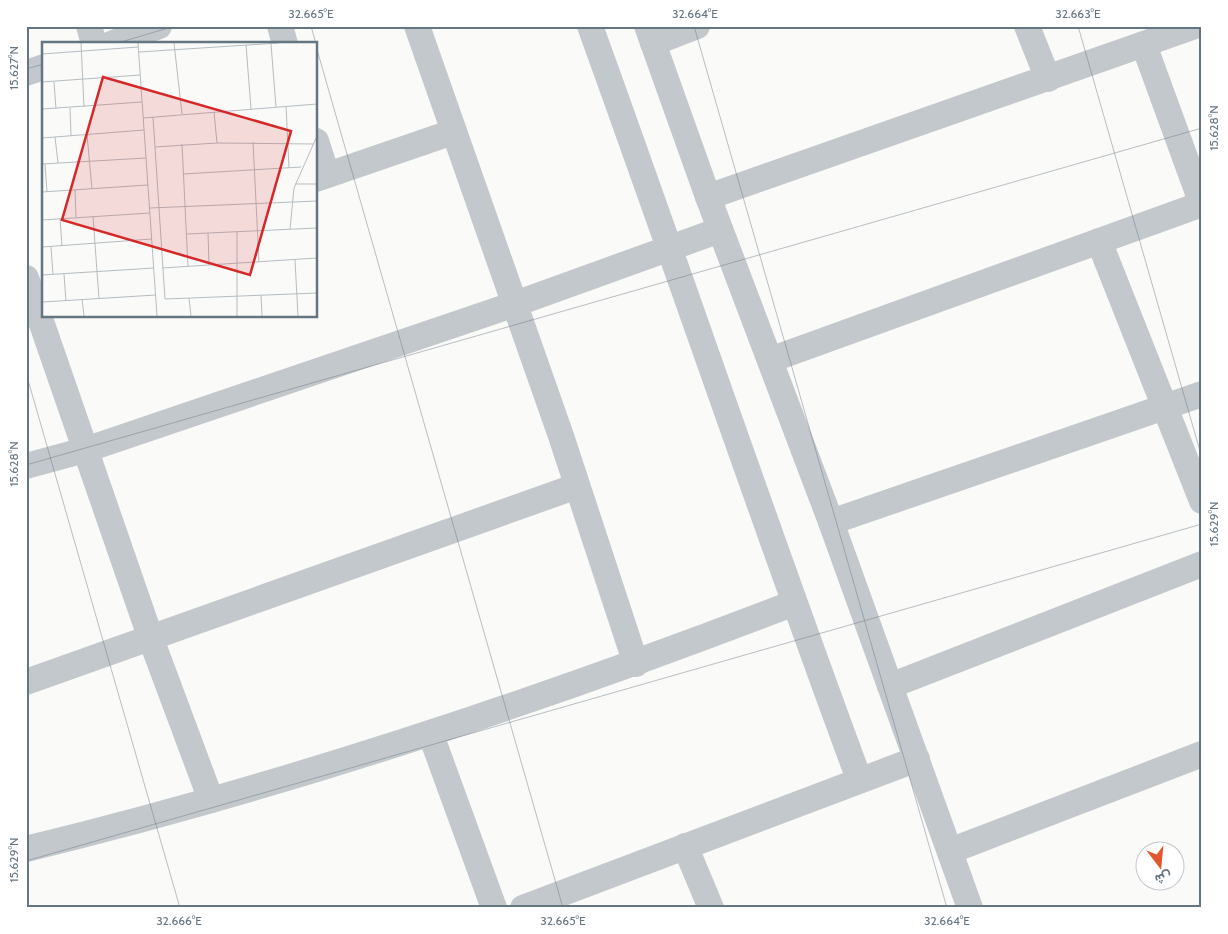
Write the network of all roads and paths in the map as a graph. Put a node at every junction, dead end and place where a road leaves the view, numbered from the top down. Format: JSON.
{"nodes":[{"id":1,"x":89,"y":26,"type":"edge"},
{"id":2,"x":159,"y":26,"type":"edge"},
{"id":3,"x":280,"y":26,"type":"edge"},
{"id":4,"x":417,"y":26,"type":"edge"},
{"id":5,"x":590,"y":26,"type":"edge"},
{"id":6,"x":697,"y":26,"type":"edge"},
{"id":7,"x":1027,"y":26,"type":"edge"},
{"id":8,"x":1195,"y":26,"type":"edge"},
{"id":9,"x":650,"y":35,"type":"edge"},
{"id":10,"x":93,"y":42,"type":"edge"},
{"id":11,"x":116,"y":42,"type":"edge"},
{"id":12,"x":284,"y":42,"type":"edge"},
{"id":13,"x":1144,"y":45,"type":"junction"},
{"id":14,"x":42,"y":68,"type":"edge"},
{"id":15,"x":26,"y":73,"type":"edge"},
{"id":16,"x":1048,"y":79,"type":"junction"},
{"id":17,"x":453,"y":132,"type":"junction"},
{"id":18,"x":318,"y":153,"type":"edge"},
{"id":19,"x":322,"y":177,"type":"edge"},
{"id":20,"x":708,"y":197,"type":"junction"},
{"id":21,"x":1202,"y":204,"type":"edge"},
{"id":22,"x":720,"y":230,"type":"junction"},
{"id":23,"x":1099,"y":241,"type":"junction"},
{"id":24,"x":670,"y":248,"type":"junction"},
{"id":25,"x":42,"y":274,"type":"edge"},
{"id":26,"x":26,"y":279,"type":"edge"},
{"id":27,"x":515,"y":304,"type":"junction"},
{"id":28,"x":770,"y":360,"type":"junction"},
{"id":29,"x":1202,"y":394,"type":"edge"},
{"id":30,"x":1165,"y":408,"type":"junction"},
{"id":31,"x":85,"y":450,"type":"junction"},
{"id":32,"x":26,"y":466,"type":"edge"},
{"id":33,"x":577,"y":486,"type":"junction"},
{"id":34,"x":1202,"y":501,"type":"edge"},
{"id":35,"x":831,"y":522,"type":"junction"},
{"id":36,"x":1202,"y":564,"type":"edge"},
{"id":37,"x":794,"y":603,"type":"junction"},
{"id":38,"x":151,"y":639,"type":"junction"},
{"id":39,"x":636,"y":664,"type":"junction"},
{"id":40,"x":26,"y":682,"type":"edge"},
{"id":41,"x":890,"y":686,"type":"junction"},
{"id":42,"x":430,"y":735,"type":"junction"},
{"id":43,"x":1202,"y":754,"type":"edge"},
{"id":44,"x":917,"y":758,"type":"junction"},
{"id":45,"x":859,"y":779,"type":"junction"},
{"id":46,"x":211,"y":800,"type":"junction"},
{"id":47,"x":685,"y":846,"type":"junction"},
{"id":48,"x":26,"y":848,"type":"edge"},
{"id":49,"x":950,"y":851,"type":"junction"},
{"id":50,"x":494,"y":908,"type":"edge"},
{"id":51,"x":523,"y":908,"type":"edge"},
{"id":52,"x":711,"y":908,"type":"edge"},
{"id":53,"x":970,"y":908,"type":"edge"}],
"edges":[{"from":1,"to":10,"type":"street"},
{"from":2,"to":11,"type":"street"},
{"from":3,"to":12,"type":"street"},
{"from":4,"to":17,"type":"street"},
{"from":5,"to":24,"type":"street"},
{"from":6,"to":9,"type":"street"},
{"from":7,"to":16,"type":"street"},
{"from":8,"to":13,"type":"street"},
{"from":9,"to":20,"type":"street"},
{"from":13,"to":16,"type":"street"},
{"from":13,"to":21,"type":"street"},
{"from":14,"to":15,"type":"street"},
{"from":16,"to":20,"type":"street"},
{"from":17,"to":19,"type":"street"},
{"from":17,"to":27,"type":"street"},
{"from":18,"to":19,"type":"street"},
{"from":20,"to":22,"type":"street"},
{"from":21,"to":23,"type":"street"},
{"from":22,"to":24,"type":"street"},
{"from":22,"to":28,"type":"street"},
{"from":23,"to":28,"type":"street"},
{"from":23,"to":30,"type":"street"},
{"from":24,"to":27,"type":"street"},
{"from":24,"to":37,"type":"street"},
{"from":25,"to":26,"type":"street"},
{"from":26,"to":31,"type":"street"},
{"from":27,"to":31,"type":"street"},
{"from":27,"to":33,"type":"street"},
{"from":28,"to":35,"type":"street"},
{"from":29,"to":30,"type":"street"},
{"from":30,"to":34,"type":"street"},
{"from":30,"to":35,"type":"street"},
{"from":31,"to":32,"type":"street"},
{"from":31,"to":38,"type":"street"},
{"from":33,"to":38,"type":"street"},
{"from":33,"to":39,"type":"street"},
{"from":35,"to":41,"type":"street"},
{"from":36,"to":41,"type":"street"},
{"from":37,"to":39,"type":"street"},
{"from":37,"to":45,"type":"street"},
{"from":38,"to":40,"type":"street"},
{"from":38,"to":46,"type":"street"},
{"from":39,"to":42,"type":"street"},
{"from":41,"to":44,"type":"street"},
{"from":42,"to":46,"type":"street"},
{"from":42,"to":50,"type":"street"},
{"from":43,"to":49,"type":"street"},
{"from":44,"to":45,"type":"street"},
{"from":44,"to":49,"type":"street"},
{"from":45,"to":47,"type":"street"},
{"from":46,"to":48,"type":"street"},
{"from":47,"to":51,"type":"street"},
{"from":47,"to":52,"type":"street"},
{"from":49,"to":53,"type":"street"}]}
